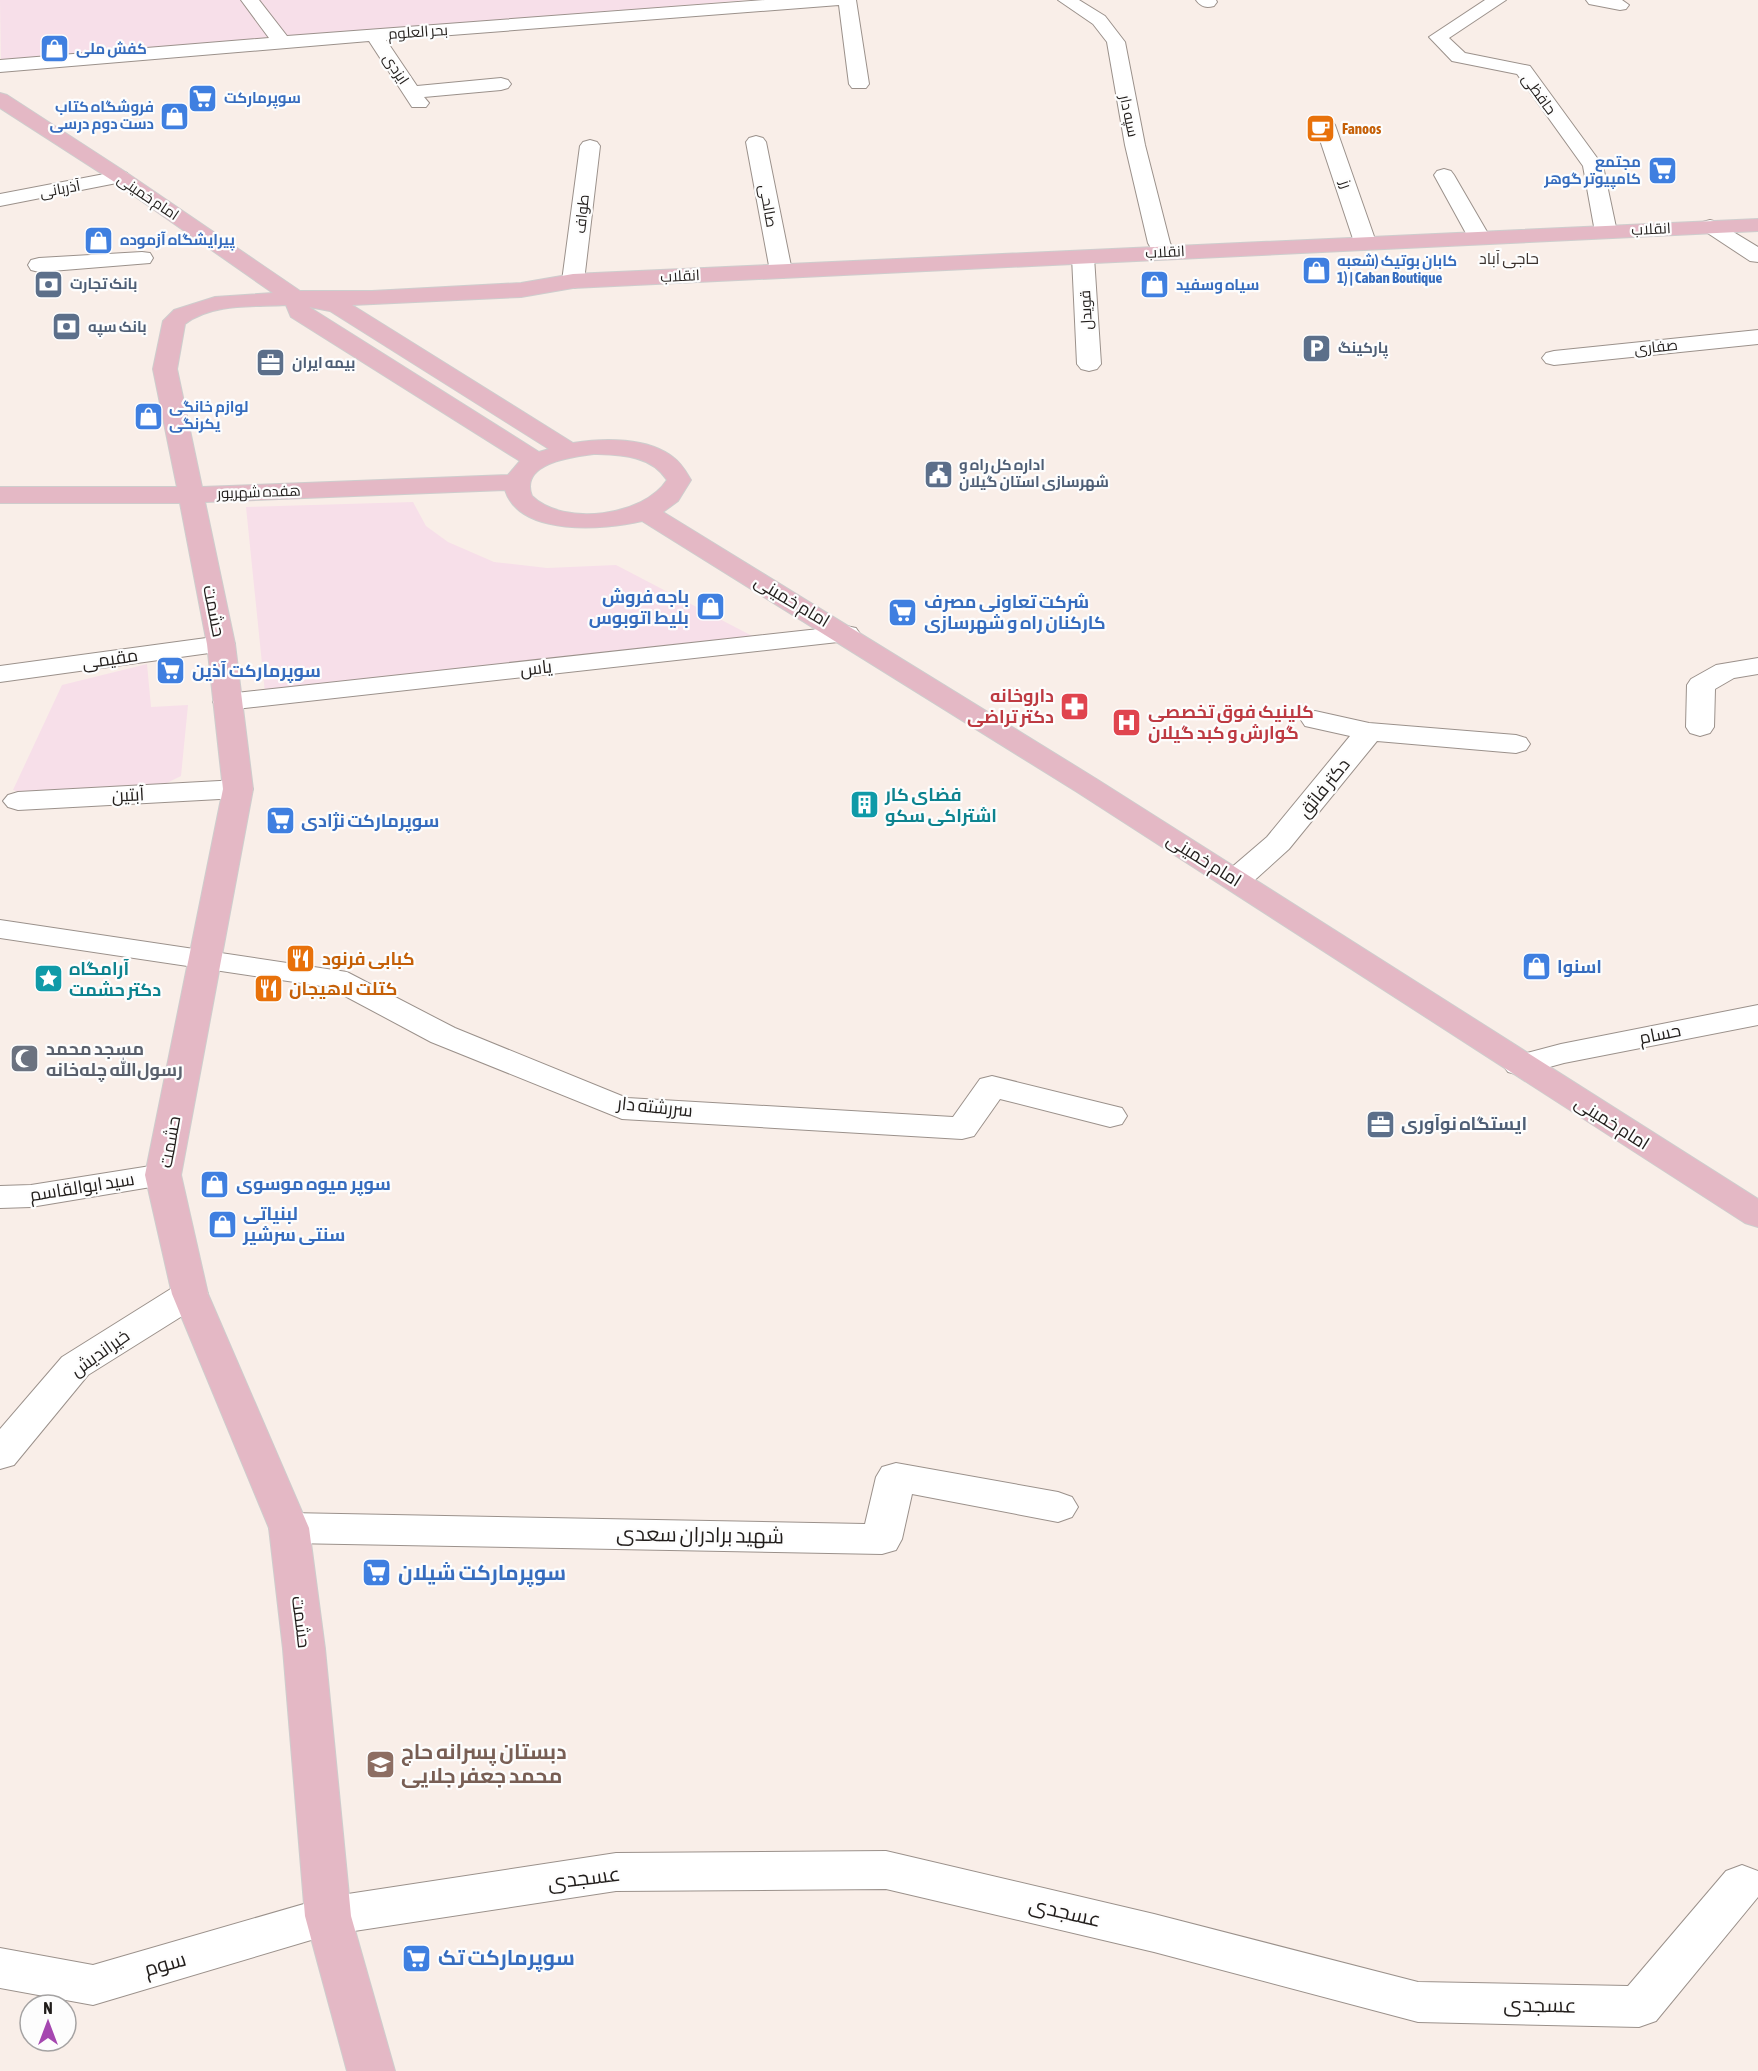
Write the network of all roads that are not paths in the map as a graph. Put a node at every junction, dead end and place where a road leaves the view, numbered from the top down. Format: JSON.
{"nodes":[{"id":1,"x":250,"y":0,"type":"edge"},
{"id":2,"x":836,"y":0,"type":"edge"},
{"id":3,"x":847,"y":0,"type":"edge"},
{"id":4,"x":1067,"y":0,"type":"edge"},
{"id":5,"x":1497,"y":0,"type":"edge"},
{"id":6,"x":1595,"y":0,"type":"edge"},
{"id":7,"x":1620,"y":5,"type":"dead end"},
{"id":8,"x":374,"y":35,"type":"junction"},
{"id":9,"x":282,"y":42,"type":"junction"},
{"id":10,"x":0,"y":66,"type":"edge"},
{"id":11,"x":501,"y":84,"type":"dead end"},
{"id":12,"x":860,"y":84,"type":"dead end"},
{"id":13,"x":0,"y":99,"type":"edge"},
{"id":14,"x":1326,"y":125,"type":"dead end"},
{"id":15,"x":756,"y":142,"type":"dead end"},
{"id":16,"x":590,"y":146,"type":"dead end"},
{"id":17,"x":1444,"y":175,"type":"dead end"},
{"id":18,"x":120,"y":177,"type":"junction"},
{"id":19,"x":0,"y":200,"type":"edge"},
{"id":20,"x":1758,"y":225,"type":"edge"},
{"id":21,"x":1710,"y":226,"type":"junction"},
{"id":22,"x":1606,"y":232,"type":"junction"},
{"id":23,"x":1479,"y":237,"type":"junction"},
{"id":24,"x":1365,"y":242,"type":"junction"},
{"id":25,"x":1164,"y":252,"type":"junction"},
{"id":26,"x":1758,"y":256,"type":"edge"},
{"id":27,"x":1083,"y":257,"type":"junction"},
{"id":28,"x":142,"y":258,"type":"dead end"},
{"id":29,"x":39,"y":265,"type":"dead end"},
{"id":30,"x":781,"y":271,"type":"junction"},
{"id":31,"x":573,"y":281,"type":"junction"},
{"id":32,"x":294,"y":298,"type":"junction"},
{"id":33,"x":1758,"y":337,"type":"edge"},
{"id":34,"x":1554,"y":358,"type":"dead end"},
{"id":35,"x":1089,"y":364,"type":"dead end"},
{"id":36,"x":569,"y":450,"type":"junction"},
{"id":37,"x":537,"y":461,"type":"junction"},
{"id":38,"x":517,"y":482,"type":"junction"},
{"id":39,"x":252,"y":492,"type":"junction"},
{"id":40,"x":0,"y":495,"type":"edge"},
{"id":41,"x":191,"y":495,"type":"junction"},
{"id":42,"x":645,"y":512,"type":"junction"},
{"id":43,"x":198,"y":530,"type":"junction"},
{"id":44,"x":846,"y":634,"type":"junction"},
{"id":45,"x":221,"y":644,"type":"junction"},
{"id":46,"x":1758,"y":666,"type":"edge"},
{"id":47,"x":0,"y":674,"type":"edge"},
{"id":48,"x":227,"y":702,"type":"junction"},
{"id":49,"x":1315,"y":720,"type":"dead end"},
{"id":50,"x":1700,"y":728,"type":"dead end"},
{"id":51,"x":1369,"y":732,"type":"junction"},
{"id":52,"x":1516,"y":744,"type":"dead end"},
{"id":53,"x":238,"y":789,"type":"junction"},
{"id":54,"x":18,"y":801,"type":"dead end"},
{"id":55,"x":1236,"y":880,"type":"junction"},
{"id":56,"x":0,"y":929,"type":"edge"},
{"id":57,"x":204,"y":959,"type":"junction"},
{"id":58,"x":1758,"y":1015,"type":"edge"},
{"id":59,"x":1520,"y":1065,"type":"junction"},
{"id":60,"x":1110,"y":1116,"type":"dead end"},
{"id":61,"x":163,"y":1175,"type":"junction"},
{"id":62,"x":0,"y":1197,"type":"edge"},
{"id":63,"x":1758,"y":1215,"type":"edge"},
{"id":64,"x":190,"y":1294,"type":"junction"},
{"id":65,"x":0,"y":1455,"type":"edge"},
{"id":66,"x":1058,"y":1507,"type":"dead end"},
{"id":67,"x":289,"y":1528,"type":"junction"},
{"id":68,"x":1742,"y":1884,"type":"dead end"},
{"id":69,"x":328,"y":1916,"type":"junction"},
{"id":70,"x":0,"y":1968,"type":"edge"},
{"id":71,"x":371,"y":2071,"type":"edge"}],
"edges":[{"from":1,"to":9,"type":"street"},
{"from":2,"to":8,"type":"street","name":"بحر العلوم"},
{"from":3,"to":12,"type":"street"},
{"from":4,"to":25,"type":"street","name":"سپه دار"},
{"from":5,"to":22,"type":"street","name":"حافظی"},
{"from":6,"to":7,"type":"street"},
{"from":8,"to":9,"type":"street","name":"بحر العلوم"},
{"from":8,"to":11,"type":"street","name":"ایزدی"},
{"from":9,"to":10,"type":"street","name":"بحر العلوم"},
{"from":13,"to":18,"type":"main road","name":"امام خمینی"},
{"from":14,"to":24,"type":"street","name":"رز"},
{"from":15,"to":30,"type":"street","name":"صالحی"},
{"from":16,"to":31,"type":"street","name":"طواف"},
{"from":17,"to":23,"type":"street"},
{"from":18,"to":19,"type":"street","name":"آذربانی"},
{"from":18,"to":32,"type":"main road","name":"امام خمینی"},
{"from":20,"to":21,"type":"main road","name":"انقلاب"},
{"from":21,"to":22,"type":"main road","name":"انقلاب"},
{"from":21,"to":26,"type":"street"},
{"from":22,"to":23,"type":"main road","name":"انقلاب"},
{"from":23,"to":24,"type":"main road","name":"انقلاب"},
{"from":24,"to":25,"type":"main road","name":"انقلاب"},
{"from":25,"to":27,"type":"main road","name":"انقلاب"},
{"from":27,"to":30,"type":"main road","name":"انقلاب"},
{"from":27,"to":35,"type":"street","name":"قویدل"},
{"from":28,"to":29,"type":"street"},
{"from":30,"to":31,"type":"main road","name":"انقلاب"},
{"from":31,"to":32,"type":"main road","name":"انقلاب"},
{"from":32,"to":36,"type":"main road","name":"امام خمینی"},
{"from":32,"to":37,"type":"main road","name":"امام خمینی"},
{"from":32,"to":41,"type":"main road","name":"حشمت"},
{"from":33,"to":34,"type":"street","name":"صفاری"},
{"from":36,"to":37,"type":"main road"},
{"from":36,"to":42,"type":"main road"},
{"from":37,"to":38,"type":"main road"},
{"from":38,"to":39,"type":"main road","name":"هفده شهریور"},
{"from":38,"to":42,"type":"main road"},
{"from":39,"to":41,"type":"main road","name":"هفده شهریور"},
{"from":39,"to":43,"type":"main road"},
{"from":40,"to":41,"type":"main road","name":"هفده شهریور"},
{"from":41,"to":43,"type":"main road","name":"حشمت"},
{"from":42,"to":44,"type":"main road","name":"امام خمینی"},
{"from":43,"to":45,"type":"main road","name":"حشمت"},
{"from":44,"to":48,"type":"street","name":"یاس"},
{"from":44,"to":55,"type":"main road","name":"امام خمینی"},
{"from":45,"to":47,"type":"street","name":"مقیمی"},
{"from":45,"to":48,"type":"main road","name":"حشمت"},
{"from":46,"to":50,"type":"street"},
{"from":48,"to":53,"type":"main road","name":"حشمت"},
{"from":49,"to":51,"type":"street"},
{"from":51,"to":52,"type":"street"},
{"from":51,"to":55,"type":"street","name":"دکتر فائق"},
{"from":53,"to":54,"type":"street","name":"آبتین"},
{"from":53,"to":57,"type":"main road","name":"حشمت"},
{"from":55,"to":59,"type":"main road","name":"امام خمینی"},
{"from":56,"to":57,"type":"street"},
{"from":57,"to":60,"type":"street","name":"سررشته دار"},
{"from":57,"to":61,"type":"main road","name":"حشمت"},
{"from":58,"to":59,"type":"street","name":"حسام"},
{"from":59,"to":63,"type":"main road","name":"امام خمینی"},
{"from":61,"to":62,"type":"street","name":"سید ابوالقاسم"},
{"from":61,"to":64,"type":"main road","name":"حشمت"},
{"from":64,"to":65,"type":"street","name":"خیراندیش"},
{"from":64,"to":67,"type":"main road","name":"حشمت"},
{"from":66,"to":67,"type":"street","name":"شهید برادران سعدی"},
{"from":67,"to":69,"type":"main road","name":"حشمت"},
{"from":68,"to":69,"type":"street","name":"عسجدی"},
{"from":69,"to":70,"type":"street","name":"سوم"},
{"from":69,"to":71,"type":"main road","name":"حشمت"}]}
